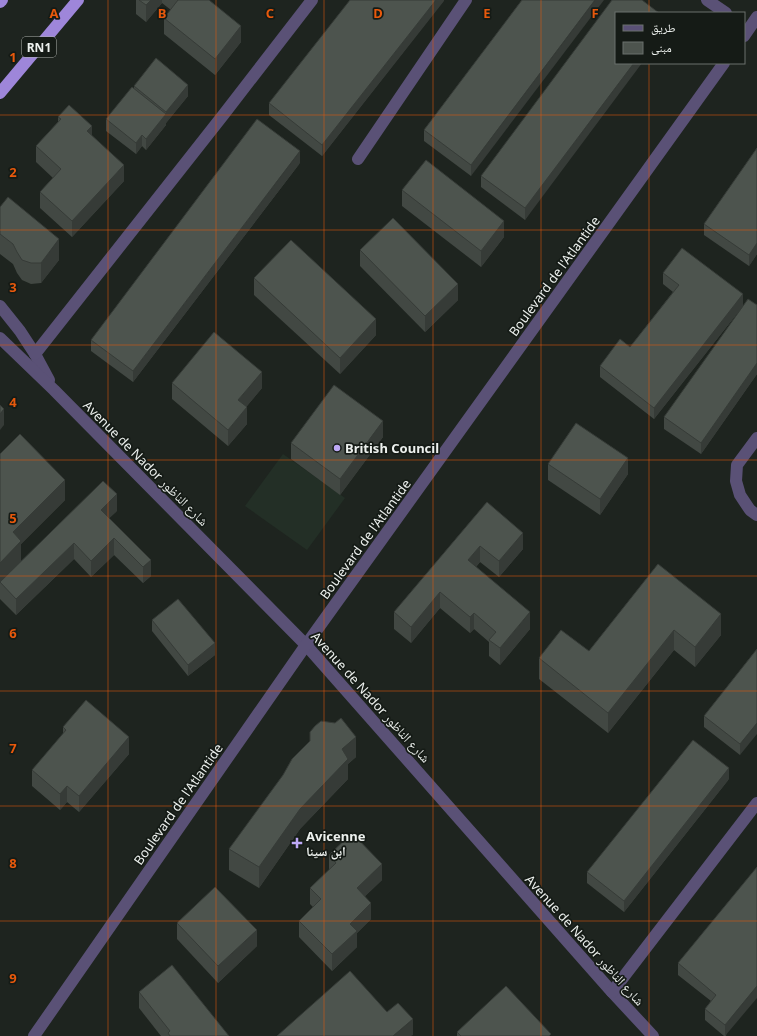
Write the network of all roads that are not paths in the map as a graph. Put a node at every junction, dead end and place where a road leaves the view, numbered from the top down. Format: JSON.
{"nodes":[{"id":1,"x":78,"y":0,"type":"edge"},
{"id":2,"x":312,"y":0,"type":"edge"},
{"id":3,"x":466,"y":0,"type":"edge"},
{"id":4,"x":707,"y":0,"type":"edge"},
{"id":5,"x":725,"y":12,"type":"edge"},
{"id":6,"x":757,"y":17,"type":"edge"},
{"id":7,"x":749,"y":31,"type":"edge"},
{"id":8,"x":723,"y":64,"type":"edge"},
{"id":9,"x":0,"y":93,"type":"edge"},
{"id":10,"x":358,"y":159,"type":"dead end"},
{"id":11,"x":0,"y":306,"type":"edge"},
{"id":12,"x":0,"y":338,"type":"edge"},
{"id":13,"x":35,"y":354,"type":"junction"},
{"id":14,"x":54,"y":390,"type":"junction"},
{"id":15,"x":757,"y":438,"type":"edge"},
{"id":16,"x":757,"y":515,"type":"edge"},
{"id":17,"x":306,"y":645,"type":"junction"},
{"id":18,"x":757,"y":802,"type":"edge"},
{"id":19,"x":612,"y":992,"type":"junction"},
{"id":20,"x":34,"y":1036,"type":"edge"},
{"id":21,"x":652,"y":1036,"type":"edge"}],
"edges":[{"from":1,"to":9,"type":"highway","number":"RN1"},
{"from":2,"to":13,"type":"street"},
{"from":3,"to":10,"type":"street"},
{"from":4,"to":5,"type":"street"},
{"from":6,"to":7,"type":"street"},
{"from":8,"to":17,"type":"street","name":"Boulevard de l'Atlantide"},
{"from":11,"to":13,"type":"street","name":"Avenue de Nador شارع الناظور"},
{"from":12,"to":14,"type":"street","name":"Avenue de Nador شارع الناظور"},
{"from":13,"to":14,"type":"street","name":"Avenue de Nador شارع الناظور"},
{"from":14,"to":17,"type":"street","name":"Avenue de Nador شارع الناظور"},
{"from":15,"to":16,"type":"street"},
{"from":17,"to":19,"type":"street","name":"Avenue de Nador شارع الناظور"},
{"from":17,"to":20,"type":"street","name":"Boulevard de l'Atlantide"},
{"from":18,"to":19,"type":"street"},
{"from":19,"to":21,"type":"street","name":"Avenue de Nador شارع الناظور"}]}
